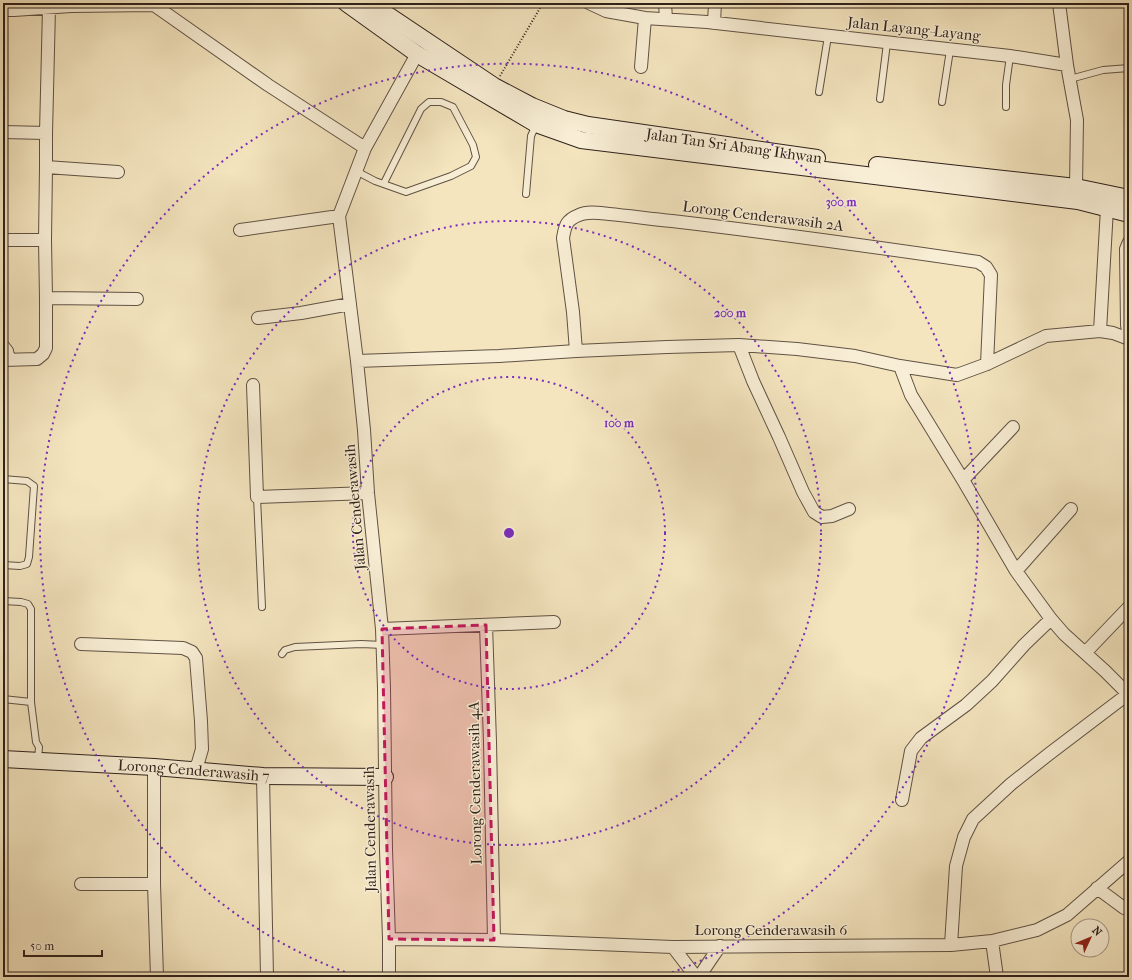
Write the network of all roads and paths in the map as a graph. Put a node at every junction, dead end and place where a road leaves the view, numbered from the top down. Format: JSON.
{"nodes":[{"id":1,"x":346,"y":3,"type":"edge"},
{"id":2,"x":370,"y":3,"type":"edge"},
{"id":3,"x":543,"y":3,"type":"edge"},
{"id":4,"x":589,"y":3,"type":"edge"},
{"id":5,"x":665,"y":3,"type":"edge"},
{"id":6,"x":715,"y":3,"type":"edge"},
{"id":7,"x":1059,"y":3,"type":"edge"},
{"id":8,"x":154,"y":4,"type":"edge"},
{"id":9,"x":49,"y":8,"type":"junction"},
{"id":10,"x":3,"y":10,"type":"edge"},
{"id":11,"x":645,"y":18,"type":"junction"},
{"id":12,"x":666,"y":18,"type":"junction"},
{"id":13,"x":714,"y":23,"type":"junction"},
{"id":14,"x":828,"y":36,"type":"junction"},
{"id":15,"x":887,"y":43,"type":"junction"},
{"id":16,"x":950,"y":50,"type":"junction"},
{"id":17,"x":417,"y":54,"type":"junction"},
{"id":18,"x":1010,"y":56,"type":"junction"},
{"id":19,"x":1067,"y":65,"type":"junction"},
{"id":20,"x":640,"y":67,"type":"dead end"},
{"id":21,"x":1129,"y":68,"type":"edge"},
{"id":22,"x":1070,"y":79,"type":"junction"},
{"id":23,"x":494,"y":86,"type":"junction"},
{"id":24,"x":819,"y":92,"type":"dead end"},
{"id":25,"x":880,"y":99,"type":"dead end"},
{"id":26,"x":942,"y":102,"type":"dead end"},
{"id":27,"x":1006,"y":107,"type":"dead end"},
{"id":28,"x":536,"y":124,"type":"junction"},
{"id":29,"x":3,"y":132,"type":"edge"},
{"id":30,"x":46,"y":132,"type":"junction"},
{"id":31,"x":365,"y":148,"type":"junction"},
{"id":32,"x":46,"y":167,"type":"junction"},
{"id":33,"x":356,"y":171,"type":"junction"},
{"id":34,"x":118,"y":172,"type":"dead end"},
{"id":35,"x":384,"y":184,"type":"junction"},
{"id":36,"x":1076,"y":187,"type":"junction"},
{"id":37,"x":526,"y":194,"type":"dead end"},
{"id":38,"x":1129,"y":198,"type":"edge"},
{"id":39,"x":1107,"y":208,"type":"junction"},
{"id":40,"x":1129,"y":214,"type":"edge"},
{"id":41,"x":339,"y":216,"type":"junction"},
{"id":42,"x":240,"y":230,"type":"dead end"},
{"id":43,"x":3,"y":240,"type":"edge"},
{"id":44,"x":45,"y":240,"type":"junction"},
{"id":45,"x":1129,"y":242,"type":"edge"},
{"id":46,"x":46,"y":298,"type":"junction"},
{"id":47,"x":137,"y":299,"type":"dead end"},
{"id":48,"x":350,"y":304,"type":"junction"},
{"id":49,"x":258,"y":318,"type":"dead end"},
{"id":50,"x":1100,"y":331,"type":"junction"},
{"id":51,"x":1129,"y":338,"type":"edge"},
{"id":52,"x":739,"y":345,"type":"junction"},
{"id":53,"x":3,"y":346,"type":"edge"},
{"id":54,"x":576,"y":351,"type":"junction"},
{"id":55,"x":6,"y":360,"type":"edge"},
{"id":56,"x":357,"y":361,"type":"junction"},
{"id":57,"x":987,"y":364,"type":"junction"},
{"id":58,"x":900,"y":366,"type":"junction"},
{"id":59,"x":252,"y":385,"type":"dead end"},
{"id":60,"x":1013,"y":427,"type":"dead end"},
{"id":61,"x":3,"y":479,"type":"edge"},
{"id":62,"x":963,"y":480,"type":"junction"},
{"id":63,"x":368,"y":493,"type":"junction"},
{"id":64,"x":257,"y":497,"type":"junction"},
{"id":65,"x":850,"y":509,"type":"dead end"},
{"id":66,"x":1071,"y":509,"type":"dead end"},
{"id":67,"x":3,"y":565,"type":"edge"},
{"id":68,"x":1016,"y":571,"type":"junction"},
{"id":69,"x":3,"y":601,"type":"edge"},
{"id":70,"x":1129,"y":607,"type":"edge"},
{"id":71,"x":262,"y":608,"type":"dead end"},
{"id":72,"x":1051,"y":619,"type":"junction"},
{"id":73,"x":554,"y":622,"type":"dead end"},
{"id":74,"x":486,"y":625,"type":"junction"},
{"id":75,"x":382,"y":629,"type":"junction"},
{"id":76,"x":81,"y":644,"type":"dead end"},
{"id":77,"x":383,"y":645,"type":"junction"},
{"id":78,"x":1085,"y":653,"type":"junction"},
{"id":79,"x":282,"y":654,"type":"dead end"},
{"id":80,"x":1128,"y":695,"type":"edge"},
{"id":81,"x":3,"y":699,"type":"edge"},
{"id":82,"x":31,"y":702,"type":"junction"},
{"id":83,"x":3,"y":759,"type":"edge"},
{"id":84,"x":38,"y":760,"type":"junction"},
{"id":85,"x":154,"y":767,"type":"junction"},
{"id":86,"x":193,"y":770,"type":"junction"},
{"id":87,"x":263,"y":776,"type":"junction"},
{"id":88,"x":385,"y":777,"type":"junction"},
{"id":89,"x":902,"y":800,"type":"dead end"},
{"id":90,"x":1129,"y":861,"type":"edge"},
{"id":91,"x":80,"y":884,"type":"dead end"},
{"id":92,"x":154,"y":884,"type":"junction"},
{"id":93,"x":1097,"y":888,"type":"junction"},
{"id":94,"x":1129,"y":909,"type":"edge"},
{"id":95,"x":389,"y":939,"type":"junction"},
{"id":96,"x":494,"y":940,"type":"junction"},
{"id":97,"x":992,"y":941,"type":"junction"},
{"id":98,"x":720,"y":946,"type":"junction"},
{"id":99,"x":951,"y":946,"type":"junction"},
{"id":100,"x":673,"y":947,"type":"junction"},
{"id":101,"x":157,"y":977,"type":"edge"},
{"id":102,"x":266,"y":977,"type":"edge"},
{"id":103,"x":389,"y":977,"type":"edge"},
{"id":104,"x":696,"y":977,"type":"edge"},
{"id":105,"x":699,"y":977,"type":"edge"},
{"id":106,"x":997,"y":977,"type":"edge"}],
"edges":[{"from":1,"to":17,"type":"street"},
{"from":2,"to":23,"type":"street","name":"Jalan Tan Sri Abang Ikhwan"},
{"from":3,"to":23,"type":"path"},
{"from":4,"to":11,"type":"street","name":"Jalan Layang-Layang"},
{"from":5,"to":12,"type":"street"},
{"from":6,"to":13,"type":"street"},
{"from":7,"to":19,"type":"street"},
{"from":8,"to":9,"type":"street"},
{"from":8,"to":31,"type":"street"},
{"from":9,"to":10,"type":"street"},
{"from":9,"to":30,"type":"street"},
{"from":11,"to":12,"type":"street","name":"Jalan Layang-Layang"},
{"from":11,"to":20,"type":"street"},
{"from":12,"to":13,"type":"street","name":"Jalan Layang-Layang"},
{"from":13,"to":14,"type":"street","name":"Jalan Layang-Layang"},
{"from":14,"to":15,"type":"street","name":"Jalan Layang-Layang"},
{"from":14,"to":24,"type":"lane"},
{"from":15,"to":16,"type":"street","name":"Jalan Layang-Layang"},
{"from":15,"to":25,"type":"lane"},
{"from":16,"to":18,"type":"street","name":"Jalan Layang-Layang"},
{"from":16,"to":26,"type":"lane"},
{"from":17,"to":28,"type":"street","name":"Jalan Tan Sri Abang Ikhwan"},
{"from":17,"to":31,"type":"street","name":"Jalan Cenderawasih"},
{"from":18,"to":19,"type":"street","name":"Jalan Layang-Layang"},
{"from":18,"to":27,"type":"lane"},
{"from":19,"to":22,"type":"street"},
{"from":21,"to":22,"type":"lane"},
{"from":22,"to":36,"type":"street"},
{"from":23,"to":36,"type":"street","name":"Jalan Tan Sri Abang Ikhwan"},
{"from":28,"to":37,"type":"lane"},
{"from":28,"to":39,"type":"street","name":"Jalan Tan Sri Abang Ikhwan"},
{"from":29,"to":30,"type":"street"},
{"from":30,"to":32,"type":"street"},
{"from":31,"to":33,"type":"street","name":"Jalan Cenderawasih"},
{"from":32,"to":34,"type":"street"},
{"from":32,"to":44,"type":"street"},
{"from":33,"to":35,"type":"lane"},
{"from":33,"to":41,"type":"street","name":"Jalan Cenderawasih"},
{"from":35,"to":35,"type":"lane"},
{"from":36,"to":38,"type":"street","name":"Jalan Tan Sri Abang Ikhwan"},
{"from":39,"to":40,"type":"street","name":"Jalan Tan Sri Abang Ikhwan"},
{"from":39,"to":50,"type":"street"},
{"from":41,"to":42,"type":"street"},
{"from":41,"to":48,"type":"street","name":"Jalan Cenderawasih"},
{"from":43,"to":44,"type":"street"},
{"from":44,"to":46,"type":"street"},
{"from":45,"to":51,"type":"street"},
{"from":46,"to":47,"type":"street"},
{"from":46,"to":55,"type":"street"},
{"from":48,"to":49,"type":"street"},
{"from":48,"to":56,"type":"street","name":"Jalan Cenderawasih"},
{"from":50,"to":51,"type":"street"},
{"from":50,"to":57,"type":"street"},
{"from":52,"to":54,"type":"street"},
{"from":52,"to":58,"type":"street"},
{"from":52,"to":65,"type":"street"},
{"from":53,"to":55,"type":"street"},
{"from":54,"to":56,"type":"street"},
{"from":54,"to":57,"type":"street","name":"Lorong Cenderawasih 2A"},
{"from":56,"to":63,"type":"street","name":"Jalan Cenderawasih"},
{"from":57,"to":58,"type":"street"},
{"from":58,"to":62,"type":"street"},
{"from":59,"to":64,"type":"street"},
{"from":60,"to":62,"type":"street"},
{"from":61,"to":67,"type":"lane"},
{"from":62,"to":68,"type":"street"},
{"from":63,"to":64,"type":"street"},
{"from":63,"to":75,"type":"street","name":"Jalan Cenderawasih"},
{"from":64,"to":71,"type":"lane"},
{"from":66,"to":68,"type":"street"},
{"from":68,"to":72,"type":"street"},
{"from":69,"to":82,"type":"lane"},
{"from":70,"to":78,"type":"street"},
{"from":72,"to":78,"type":"street"},
{"from":72,"to":89,"type":"street"},
{"from":73,"to":74,"type":"street"},
{"from":74,"to":75,"type":"street"},
{"from":74,"to":96,"type":"street","name":"Lorong Cenderawasih 4A"},
{"from":75,"to":77,"type":"street","name":"Jalan Cenderawasih"},
{"from":76,"to":86,"type":"street"},
{"from":77,"to":79,"type":"lane"},
{"from":77,"to":88,"type":"street","name":"Jalan Cenderawasih"},
{"from":78,"to":80,"type":"street"},
{"from":80,"to":99,"type":"street"},
{"from":81,"to":82,"type":"lane"},
{"from":82,"to":84,"type":"lane"},
{"from":83,"to":84,"type":"street","name":"Lorong Cenderawasih 7"},
{"from":84,"to":85,"type":"street","name":"Lorong Cenderawasih 7"},
{"from":85,"to":86,"type":"street","name":"Lorong Cenderawasih 7"},
{"from":85,"to":92,"type":"street"},
{"from":86,"to":87,"type":"street","name":"Lorong Cenderawasih 7"},
{"from":87,"to":88,"type":"street","name":"Lorong Cenderawasih 7"},
{"from":87,"to":102,"type":"street"},
{"from":88,"to":95,"type":"street","name":"Jalan Cenderawasih"},
{"from":90,"to":93,"type":"street","name":"Lorong Cenderawasih 6"},
{"from":91,"to":92,"type":"street"},
{"from":92,"to":101,"type":"street"},
{"from":93,"to":94,"type":"street"},
{"from":93,"to":97,"type":"street","name":"Lorong Cenderawasih 6"},
{"from":95,"to":96,"type":"street","name":"Lorong Cenderawasih 6"},
{"from":95,"to":103,"type":"street","name":"Jalan Cenderawasih"},
{"from":96,"to":100,"type":"street","name":"Lorong Cenderawasih 6"},
{"from":97,"to":99,"type":"street","name":"Lorong Cenderawasih 6"},
{"from":97,"to":106,"type":"street"},
{"from":98,"to":99,"type":"street","name":"Lorong Cenderawasih 6"},
{"from":98,"to":100,"type":"street","name":"Lorong Cenderawasih 6"},
{"from":98,"to":105,"type":"street"},
{"from":100,"to":104,"type":"street"}]}
